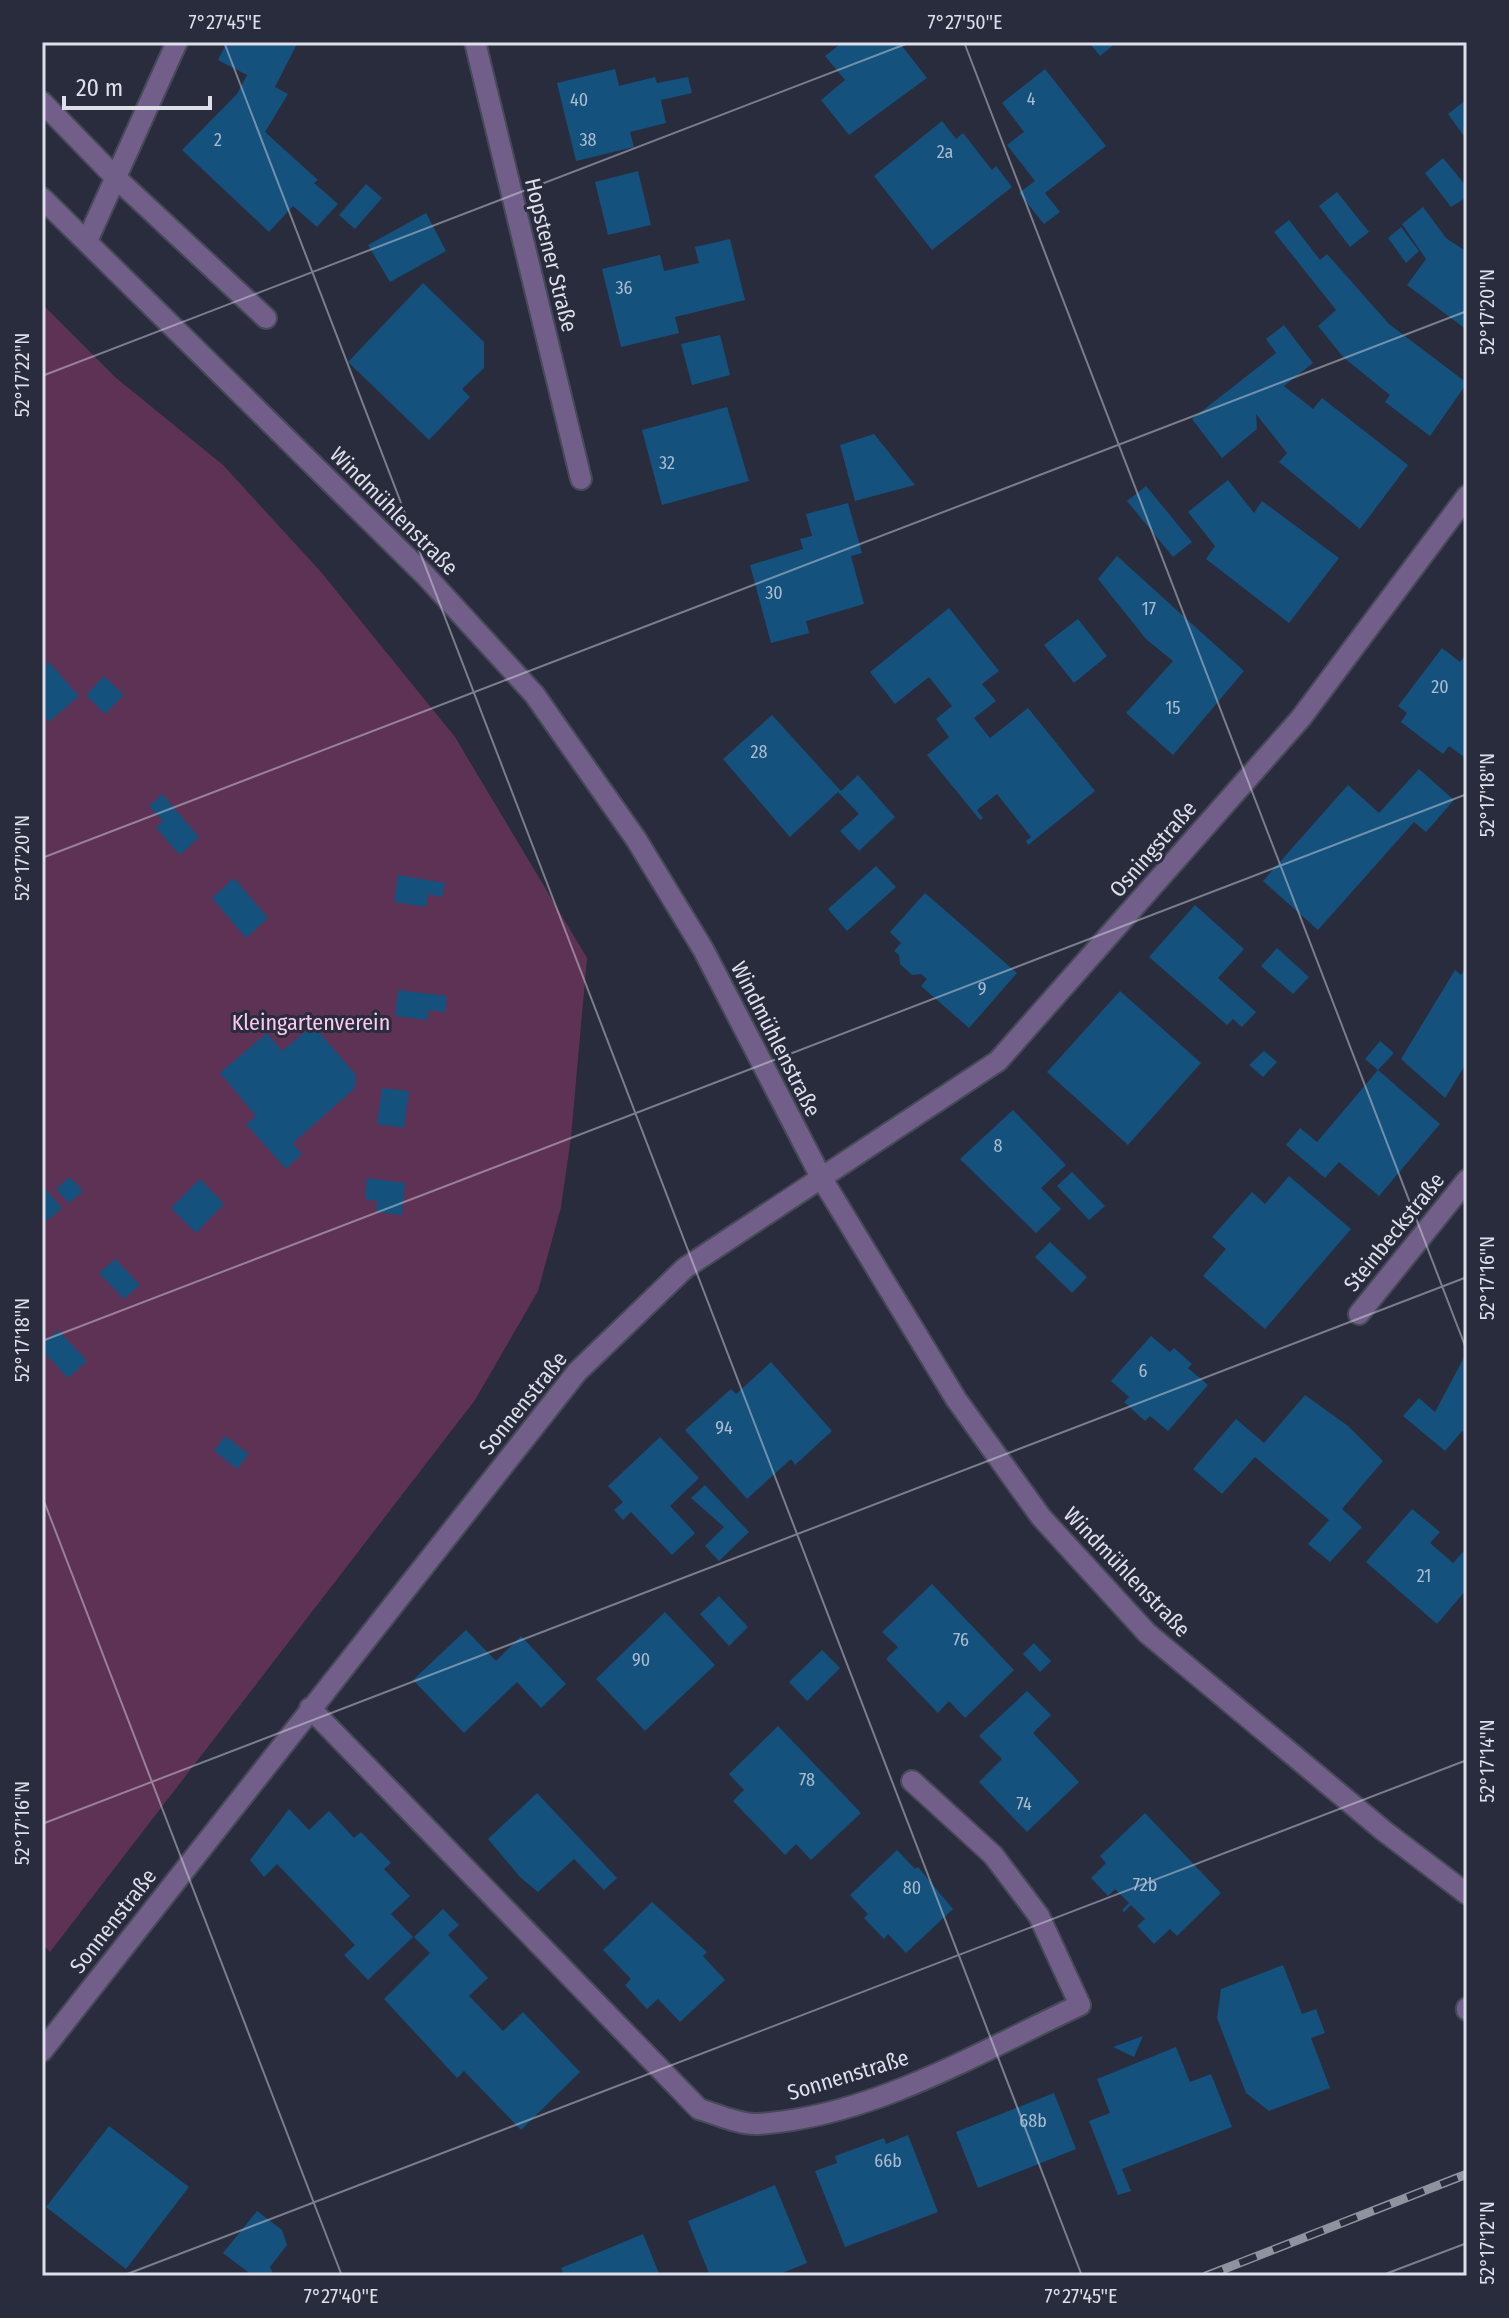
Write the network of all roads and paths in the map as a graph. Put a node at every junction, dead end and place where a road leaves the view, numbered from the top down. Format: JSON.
{"nodes":[{"id":1,"x":177,"y":42,"type":"edge"},
{"id":2,"x":475,"y":42,"type":"edge"},
{"id":3,"x":42,"y":102,"type":"edge"},
{"id":4,"x":115,"y":177,"type":"junction"},
{"id":5,"x":42,"y":198,"type":"edge"},
{"id":6,"x":87,"y":241,"type":"junction"},
{"id":7,"x":266,"y":318,"type":"dead end"},
{"id":8,"x":581,"y":479,"type":"dead end"},
{"id":9,"x":1467,"y":496,"type":"edge"},
{"id":10,"x":822,"y":1179,"type":"junction"},
{"id":11,"x":1467,"y":1180,"type":"edge"},
{"id":12,"x":1359,"y":1314,"type":"dead end"},
{"id":13,"x":310,"y":1708,"type":"junction"},
{"id":14,"x":912,"y":1781,"type":"dead end"},
{"id":15,"x":1467,"y":1894,"type":"edge"},
{"id":16,"x":42,"y":2051,"type":"edge"}],
"edges":[{"from":1,"to":4,"type":"street"},
{"from":2,"to":8,"type":"street","name":"Hopstener Straße"},
{"from":3,"to":4,"type":"street"},
{"from":4,"to":6,"type":"street"},
{"from":4,"to":7,"type":"street"},
{"from":5,"to":6,"type":"street","name":"Windmühlenstraße"},
{"from":6,"to":10,"type":"street","name":"Windmühlenstraße"},
{"from":9,"to":10,"type":"street","name":"Osningstraße"},
{"from":10,"to":13,"type":"street","name":"Sonnenstraße"},
{"from":10,"to":15,"type":"street","name":"Windmühlenstraße"},
{"from":11,"to":12,"type":"street","name":"Steinbeckstraße"},
{"from":13,"to":14,"type":"street","name":"Sonnenstraße"},
{"from":13,"to":16,"type":"street","name":"Sonnenstraße"}]}
